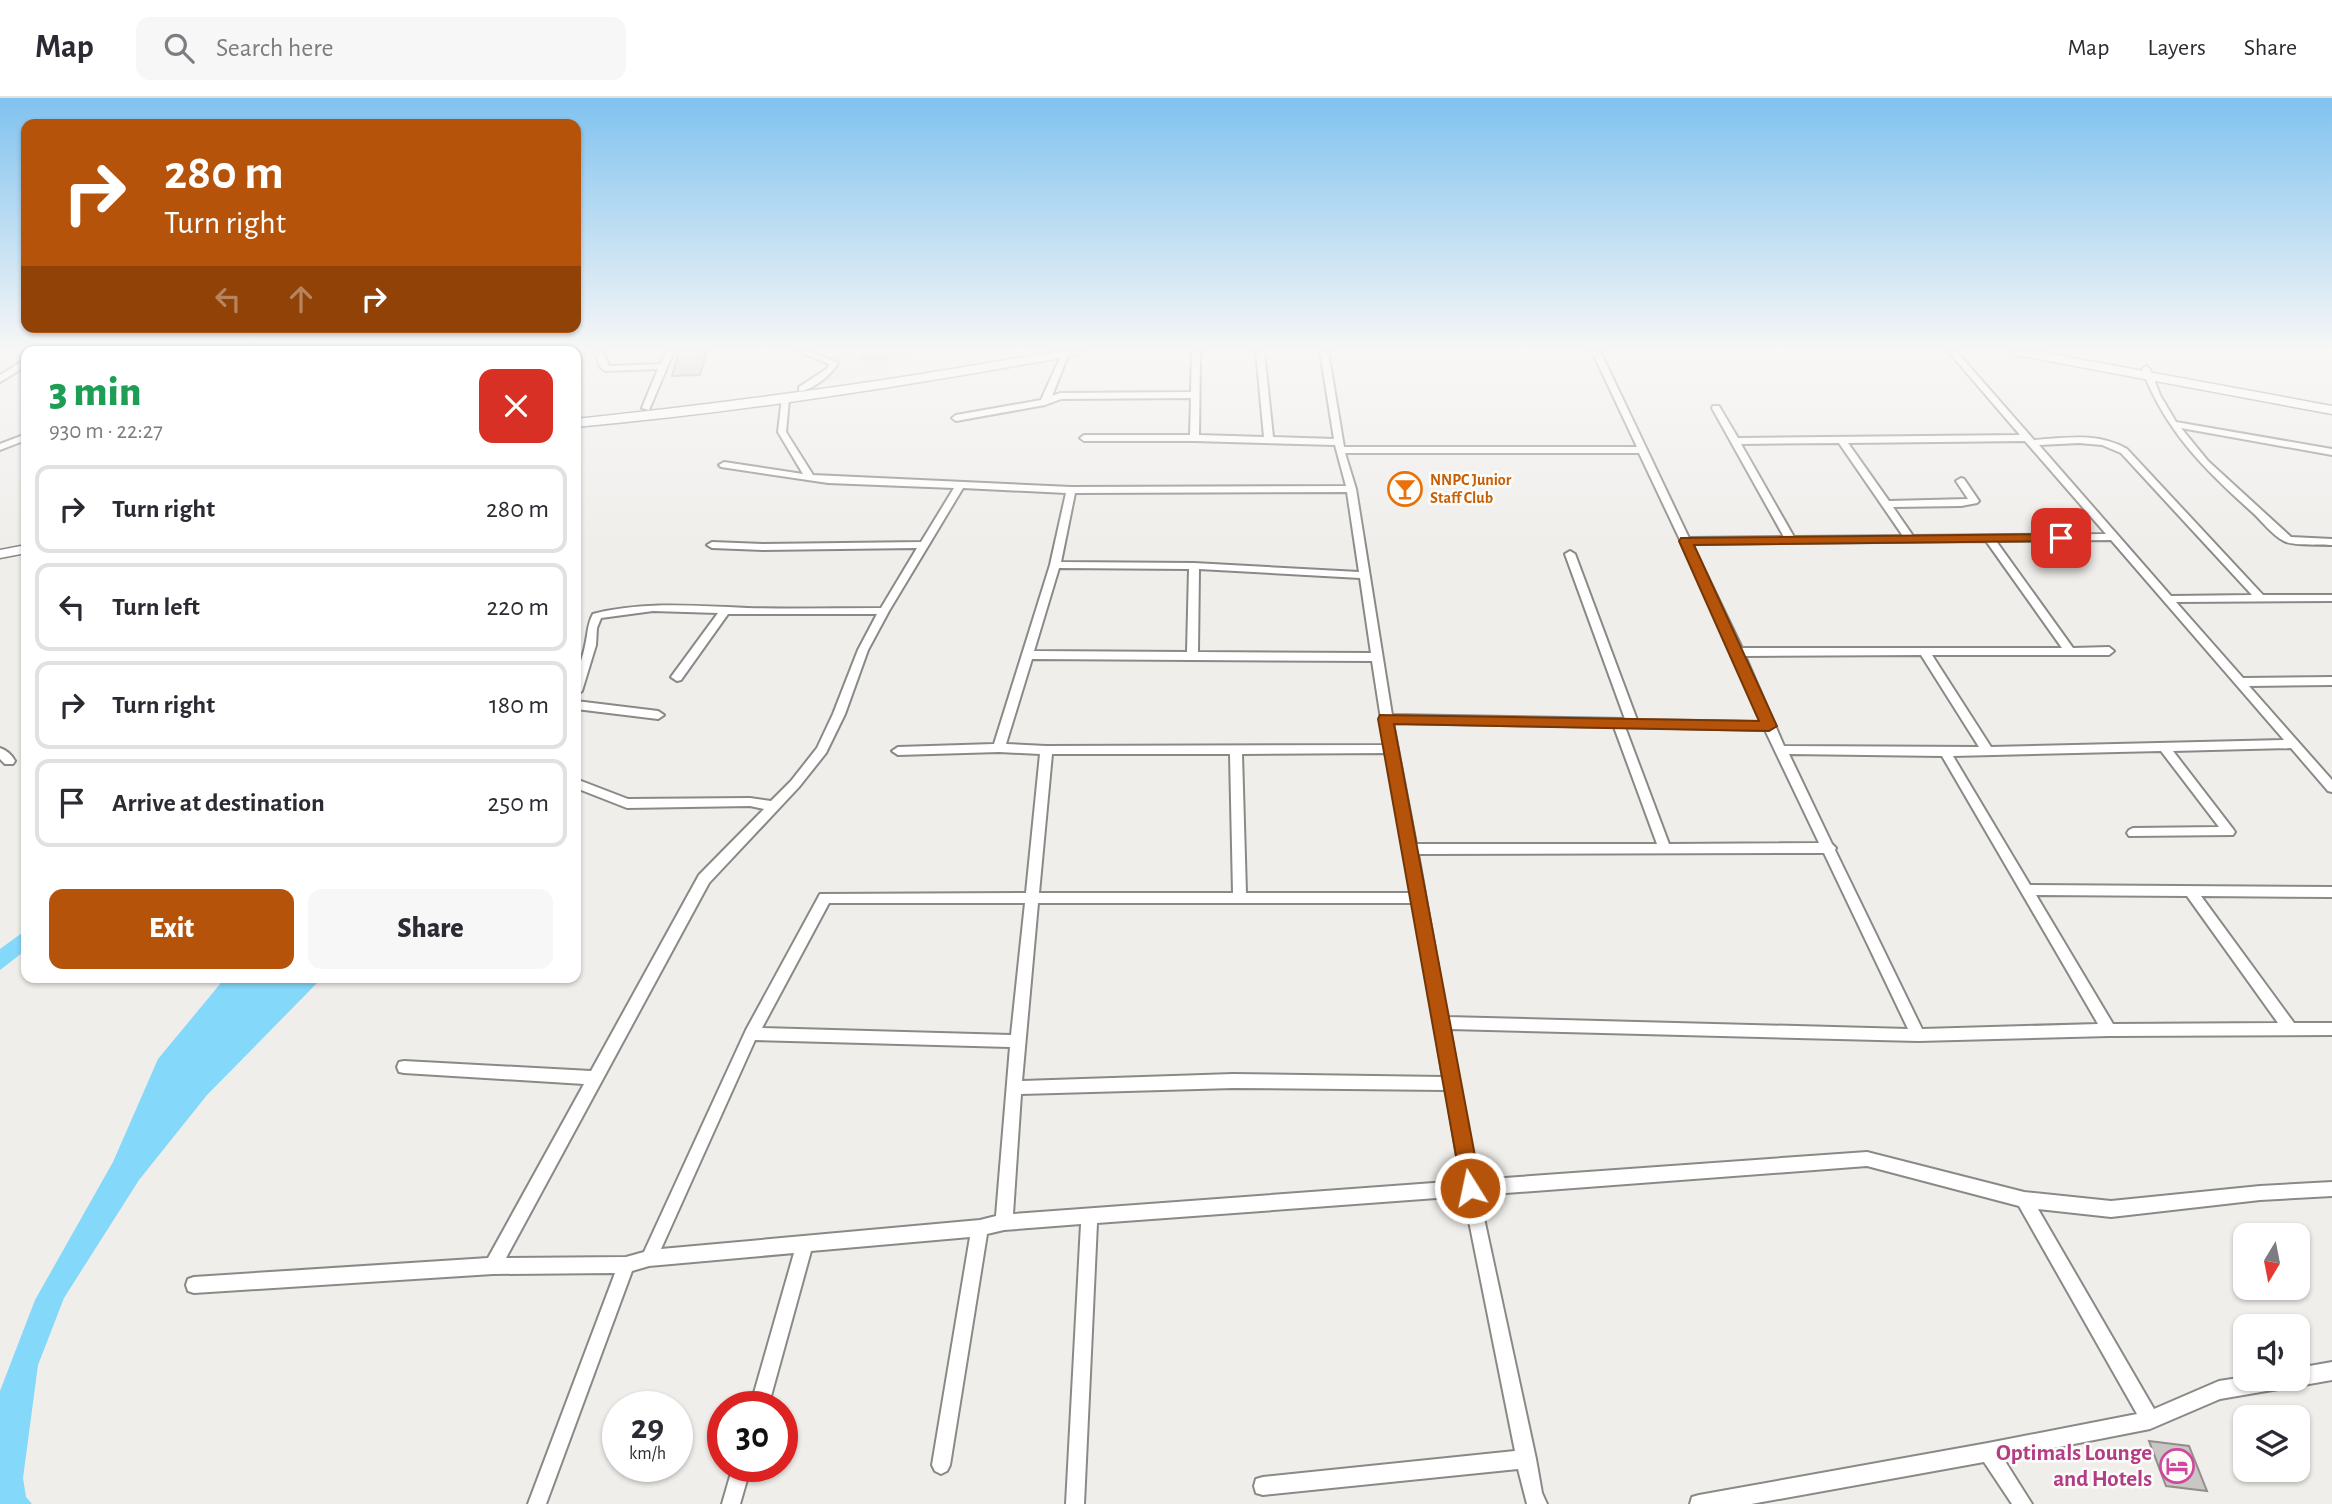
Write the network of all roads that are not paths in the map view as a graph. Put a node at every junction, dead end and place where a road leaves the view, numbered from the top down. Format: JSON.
{"nodes":[{"id":1,"x":632,"y":417,"type":"edge"},
{"id":2,"x":783,"y":417,"type":"edge"},
{"id":3,"x":964,"y":417,"type":"edge"},
{"id":4,"x":1195,"y":417,"type":"edge"},
{"id":5,"x":1266,"y":417,"type":"edge"},
{"id":6,"x":1335,"y":417,"type":"edge"},
{"id":7,"x":1627,"y":417,"type":"edge"},
{"id":8,"x":1721,"y":417,"type":"edge"},
{"id":9,"x":2009,"y":417,"type":"edge"},
{"id":10,"x":2167,"y":417,"type":"edge"},
{"id":11,"x":956,"y":418,"type":"dead end"},
{"id":12,"x":581,"y":422,"type":"edge"},
{"id":13,"x":2172,"y":424,"type":"junction"},
{"id":14,"x":1084,"y":438,"type":"dead end"},
{"id":15,"x":21,"y":439,"type":"edge"},
{"id":16,"x":1194,"y":439,"type":"junction"},
{"id":17,"x":1841,"y":439,"type":"junction"},
{"id":18,"x":2029,"y":440,"type":"junction"},
{"id":19,"x":1735,"y":441,"type":"junction"},
{"id":20,"x":1269,"y":442,"type":"junction"},
{"id":21,"x":1340,"y":446,"type":"junction"},
{"id":22,"x":0,"y":447,"type":"edge"},
{"id":23,"x":1643,"y":450,"type":"junction"},
{"id":24,"x":2332,"y":452,"type":"edge"},
{"id":25,"x":724,"y":465,"type":"dead end"},
{"id":26,"x":810,"y":478,"type":"junction"},
{"id":27,"x":1961,"y":481,"type":"dead end"},
{"id":28,"x":959,"y":487,"type":"junction"},
{"id":29,"x":1351,"y":489,"type":"junction"},
{"id":30,"x":1071,"y":490,"type":"junction"},
{"id":31,"x":1881,"y":496,"type":"junction"},
{"id":32,"x":2112,"y":537,"type":"junction"},
{"id":33,"x":1989,"y":538,"type":"junction"},
{"id":34,"x":1910,"y":539,"type":"junction"},
{"id":35,"x":1791,"y":540,"type":"junction"},
{"id":36,"x":1686,"y":541,"type":"junction"},
{"id":37,"x":21,"y":542,"type":"edge"},
{"id":38,"x":2332,"y":542,"type":"edge"},
{"id":39,"x":712,"y":545,"type":"dead end"},
{"id":40,"x":923,"y":545,"type":"junction"},
{"id":41,"x":0,"y":546,"type":"edge"},
{"id":42,"x":21,"y":550,"type":"edge"},
{"id":43,"x":0,"y":554,"type":"edge"},
{"id":44,"x":1570,"y":554,"type":"dead end"},
{"id":45,"x":1055,"y":565,"type":"junction"},
{"id":46,"x":1194,"y":566,"type":"junction"},
{"id":47,"x":1364,"y":575,"type":"junction"},
{"id":48,"x":2332,"y":598,"type":"edge"},
{"id":49,"x":2166,"y":599,"type":"junction"},
{"id":50,"x":2261,"y":599,"type":"junction"},
{"id":51,"x":726,"y":609,"type":"junction"},
{"id":52,"x":884,"y":611,"type":"junction"},
{"id":53,"x":2109,"y":650,"type":"dead end"},
{"id":54,"x":2070,"y":651,"type":"junction"},
{"id":55,"x":1738,"y":652,"type":"junction"},
{"id":56,"x":1925,"y":652,"type":"junction"},
{"id":57,"x":1026,"y":655,"type":"junction"},
{"id":58,"x":1192,"y":656,"type":"junction"},
{"id":59,"x":1376,"y":657,"type":"junction"},
{"id":60,"x":581,"y":676,"type":"edge"},
{"id":61,"x":677,"y":677,"type":"dead end"},
{"id":62,"x":2332,"y":681,"type":"edge"},
{"id":63,"x":2240,"y":682,"type":"junction"},
{"id":64,"x":581,"y":706,"type":"edge"},
{"id":65,"x":658,"y":715,"type":"dead end"},
{"id":66,"x":1385,"y":719,"type":"junction"},
{"id":67,"x":1618,"y":723,"type":"junction"},
{"id":68,"x":1632,"y":723,"type":"junction"},
{"id":69,"x":1769,"y":726,"type":"junction"},
{"id":70,"x":2294,"y":744,"type":"junction"},
{"id":71,"x":2164,"y":747,"type":"junction"},
{"id":72,"x":999,"y":748,"type":"junction"},
{"id":73,"x":1391,"y":749,"type":"junction"},
{"id":74,"x":1046,"y":750,"type":"junction"},
{"id":75,"x":1781,"y":750,"type":"junction"},
{"id":76,"x":1987,"y":750,"type":"junction"},
{"id":77,"x":898,"y":751,"type":"dead end"},
{"id":78,"x":1236,"y":751,"type":"junction"},
{"id":79,"x":1945,"y":752,"type":"junction"},
{"id":80,"x":581,"y":785,"type":"edge"},
{"id":81,"x":2332,"y":788,"type":"edge"},
{"id":82,"x":773,"y":806,"type":"junction"},
{"id":83,"x":2133,"y":833,"type":"dead end"},
{"id":84,"x":1830,"y":848,"type":"junction"},
{"id":85,"x":1411,"y":849,"type":"junction"},
{"id":86,"x":1665,"y":849,"type":"junction"},
{"id":87,"x":2027,"y":890,"type":"junction"},
{"id":88,"x":2191,"y":892,"type":"junction"},
{"id":89,"x":2332,"y":892,"type":"edge"},
{"id":90,"x":1031,"y":898,"type":"junction"},
{"id":91,"x":1240,"y":898,"type":"junction"},
{"id":92,"x":1419,"y":898,"type":"junction"},
{"id":93,"x":1441,"y":1023,"type":"junction"},
{"id":94,"x":2290,"y":1029,"type":"junction"},
{"id":95,"x":2332,"y":1029,"type":"edge"},
{"id":96,"x":2109,"y":1030,"type":"junction"},
{"id":97,"x":751,"y":1034,"type":"junction"},
{"id":98,"x":1918,"y":1035,"type":"junction"},
{"id":99,"x":1018,"y":1041,"type":"junction"},
{"id":100,"x":404,"y":1067,"type":"dead end"},
{"id":101,"x":596,"y":1078,"type":"junction"},
{"id":102,"x":1452,"y":1084,"type":"junction"},
{"id":103,"x":1016,"y":1088,"type":"junction"},
{"id":104,"x":1470,"y":1188,"type":"junction"},
{"id":105,"x":2332,"y":1189,"type":"edge"},
{"id":106,"x":2024,"y":1200,"type":"junction"},
{"id":107,"x":1090,"y":1215,"type":"junction"},
{"id":108,"x":1004,"y":1222,"type":"junction"},
{"id":109,"x":980,"y":1228,"type":"junction"},
{"id":110,"x":804,"y":1246,"type":"junction"},
{"id":111,"x":649,"y":1258,"type":"junction"},
{"id":112,"x":626,"y":1265,"type":"junction"},
{"id":113,"x":494,"y":1266,"type":"junction"},
{"id":114,"x":194,"y":1285,"type":"dead end"},
{"id":115,"x":2332,"y":1371,"type":"edge"},
{"id":116,"x":2310,"y":1375,"type":"edge"},
{"id":117,"x":2233,"y":1388,"type":"edge"},
{"id":118,"x":763,"y":1391,"type":"edge"},
{"id":119,"x":2150,"y":1420,"type":"junction"},
{"id":120,"x":1988,"y":1452,"type":"junction"},
{"id":121,"x":1527,"y":1459,"type":"junction"},
{"id":122,"x":941,"y":1465,"type":"dead end"},
{"id":123,"x":738,"y":1482,"type":"edge"},
{"id":124,"x":1263,"y":1486,"type":"dead end"},
{"id":125,"x":537,"y":1504,"type":"edge"},
{"id":126,"x":732,"y":1504,"type":"edge"},
{"id":127,"x":1075,"y":1504,"type":"edge"},
{"id":128,"x":1538,"y":1504,"type":"edge"},
{"id":129,"x":1699,"y":1504,"type":"edge"},
{"id":130,"x":2023,"y":1504,"type":"edge"}],
"edges":[{"from":1,"to":12,"type":"main road"},
{"from":2,"to":26,"type":"street"},
{"from":3,"to":11,"type":"street"},
{"from":4,"to":16,"type":"street"},
{"from":5,"to":20,"type":"street"},
{"from":6,"to":21,"type":"street"},
{"from":7,"to":23,"type":"street"},
{"from":8,"to":19,"type":"street"},
{"from":9,"to":18,"type":"street"},
{"from":10,"to":13,"type":"street"},
{"from":13,"to":24,"type":"street"},
{"from":13,"to":38,"type":"street"},
{"from":14,"to":16,"type":"street"},
{"from":15,"to":22,"type":"street"},
{"from":16,"to":20,"type":"street"},
{"from":17,"to":18,"type":"street"},
{"from":17,"to":19,"type":"street"},
{"from":17,"to":31,"type":"street"},
{"from":18,"to":32,"type":"street"},
{"from":18,"to":50,"type":"street"},
{"from":19,"to":35,"type":"street"},
{"from":20,"to":21,"type":"street"},
{"from":21,"to":23,"type":"street"},
{"from":21,"to":29,"type":"street"},
{"from":23,"to":36,"type":"street"},
{"from":25,"to":26,"type":"street"},
{"from":26,"to":28,"type":"street"},
{"from":27,"to":31,"type":"street"},
{"from":28,"to":30,"type":"street"},
{"from":28,"to":40,"type":"street"},
{"from":29,"to":30,"type":"street"},
{"from":29,"to":47,"type":"street"},
{"from":30,"to":45,"type":"street"},
{"from":31,"to":34,"type":"street"},
{"from":32,"to":33,"type":"street"},
{"from":32,"to":49,"type":"street"},
{"from":33,"to":34,"type":"street"},
{"from":33,"to":54,"type":"street"},
{"from":34,"to":35,"type":"street"},
{"from":35,"to":36,"type":"street"},
{"from":36,"to":55,"type":"street"},
{"from":37,"to":41,"type":"main road"},
{"from":39,"to":40,"type":"street"},
{"from":40,"to":52,"type":"street"},
{"from":42,"to":43,"type":"main road"},
{"from":44,"to":68,"type":"street"},
{"from":45,"to":46,"type":"street"},
{"from":45,"to":57,"type":"street"},
{"from":46,"to":47,"type":"street"},
{"from":46,"to":58,"type":"street"},
{"from":47,"to":59,"type":"street"},
{"from":48,"to":50,"type":"street"},
{"from":49,"to":50,"type":"street"},
{"from":49,"to":63,"type":"street"},
{"from":51,"to":52,"type":"street"},
{"from":51,"to":60,"type":"street"},
{"from":51,"to":61,"type":"street"},
{"from":52,"to":82,"type":"street"},
{"from":53,"to":54,"type":"street"},
{"from":54,"to":56,"type":"street"},
{"from":55,"to":56,"type":"street"},
{"from":55,"to":69,"type":"street"},
{"from":56,"to":76,"type":"street"},
{"from":57,"to":58,"type":"street"},
{"from":57,"to":72,"type":"street"},
{"from":58,"to":59,"type":"street"},
{"from":59,"to":66,"type":"street"},
{"from":62,"to":63,"type":"street"},
{"from":63,"to":70,"type":"street"},
{"from":64,"to":65,"type":"street"},
{"from":66,"to":67,"type":"street"},
{"from":66,"to":73,"type":"street"},
{"from":67,"to":68,"type":"street"},
{"from":67,"to":86,"type":"street"},
{"from":68,"to":69,"type":"street"},
{"from":69,"to":75,"type":"street"},
{"from":70,"to":71,"type":"street"},
{"from":70,"to":81,"type":"street"},
{"from":71,"to":76,"type":"street"},
{"from":71,"to":83,"type":"street"},
{"from":72,"to":74,"type":"street"},
{"from":72,"to":77,"type":"street"},
{"from":73,"to":78,"type":"street"},
{"from":73,"to":85,"type":"street"},
{"from":74,"to":78,"type":"street"},
{"from":74,"to":90,"type":"street"},
{"from":75,"to":79,"type":"street"},
{"from":75,"to":84,"type":"street"},
{"from":76,"to":79,"type":"street"},
{"from":78,"to":91,"type":"street"},
{"from":79,"to":87,"type":"street"},
{"from":80,"to":82,"type":"street"},
{"from":82,"to":101,"type":"street"},
{"from":84,"to":86,"type":"street"},
{"from":84,"to":98,"type":"street"},
{"from":85,"to":86,"type":"street"},
{"from":85,"to":92,"type":"street"},
{"from":87,"to":88,"type":"street"},
{"from":87,"to":96,"type":"street"},
{"from":88,"to":89,"type":"street"},
{"from":88,"to":94,"type":"street"},
{"from":90,"to":91,"type":"street"},
{"from":90,"to":97,"type":"street"},
{"from":90,"to":99,"type":"street"},
{"from":91,"to":92,"type":"street"},
{"from":92,"to":93,"type":"street"},
{"from":93,"to":98,"type":"street"},
{"from":93,"to":102,"type":"street"},
{"from":94,"to":95,"type":"street"},
{"from":94,"to":96,"type":"street"},
{"from":96,"to":98,"type":"street"},
{"from":97,"to":99,"type":"street"},
{"from":97,"to":111,"type":"street"},
{"from":99,"to":103,"type":"street"},
{"from":100,"to":101,"type":"street"},
{"from":101,"to":113,"type":"street"},
{"from":102,"to":103,"type":"street"},
{"from":102,"to":104,"type":"street"},
{"from":103,"to":108,"type":"street"},
{"from":104,"to":106,"type":"street"},
{"from":104,"to":107,"type":"street"},
{"from":104,"to":121,"type":"street"},
{"from":105,"to":106,"type":"street"},
{"from":106,"to":119,"type":"street"},
{"from":107,"to":108,"type":"street"},
{"from":107,"to":127,"type":"street"},
{"from":108,"to":109,"type":"street"},
{"from":109,"to":110,"type":"street"},
{"from":109,"to":122,"type":"street"},
{"from":110,"to":111,"type":"street"},
{"from":110,"to":118,"type":"street"},
{"from":111,"to":112,"type":"street"},
{"from":112,"to":113,"type":"street"},
{"from":112,"to":125,"type":"street"},
{"from":113,"to":114,"type":"street"},
{"from":115,"to":116,"type":"street"},
{"from":117,"to":119,"type":"street"},
{"from":119,"to":120,"type":"street"},
{"from":120,"to":129,"type":"street"},
{"from":120,"to":130,"type":"street"},
{"from":121,"to":124,"type":"street"},
{"from":121,"to":128,"type":"street"},
{"from":123,"to":126,"type":"street"}]}
